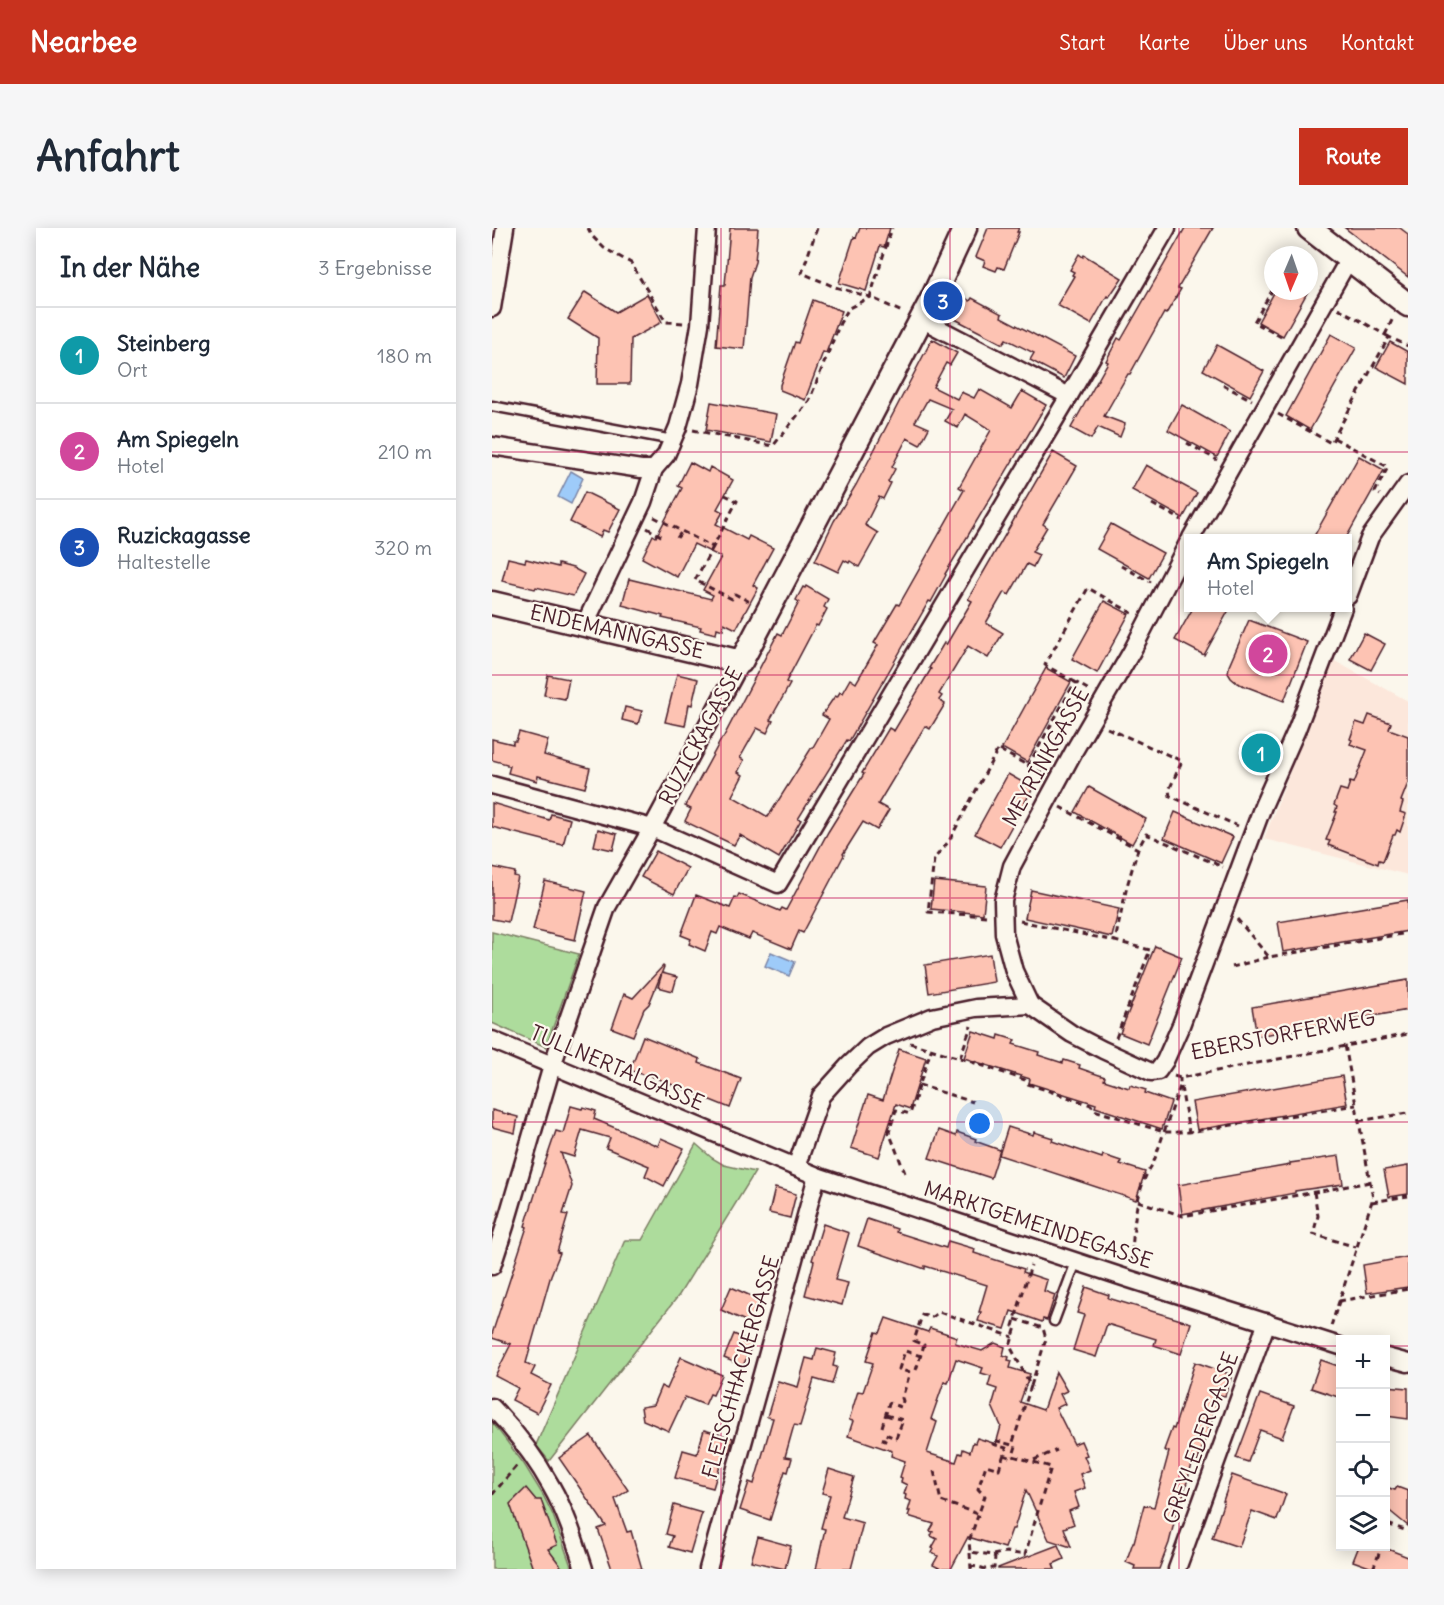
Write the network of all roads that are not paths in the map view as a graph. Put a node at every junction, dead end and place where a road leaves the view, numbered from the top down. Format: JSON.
{"nodes":[{"id":1,"x":505,"y":228,"type":"edge"},
{"id":2,"x":707,"y":228,"type":"edge"},
{"id":3,"x":965,"y":228,"type":"edge"},
{"id":4,"x":1167,"y":228,"type":"edge"},
{"id":5,"x":1309,"y":228,"type":"edge"},
{"id":6,"x":1348,"y":259,"type":"junction"},
{"id":7,"x":1408,"y":305,"type":"edge"},
{"id":8,"x":492,"y":308,"type":"edge"},
{"id":9,"x":912,"y":316,"type":"junction"},
{"id":10,"x":1070,"y":396,"type":"junction"},
{"id":11,"x":492,"y":406,"type":"edge"},
{"id":12,"x":676,"y":433,"type":"junction"},
{"id":13,"x":492,"y":446,"type":"edge"},
{"id":14,"x":654,"y":469,"type":"junction"},
{"id":15,"x":1408,"y":484,"type":"edge"},
{"id":16,"x":1194,"y":534,"type":"edge"},
{"id":17,"x":1184,"y":552,"type":"edge"},
{"id":18,"x":1352,"y":583,"type":"edge"},
{"id":19,"x":492,"y":603,"type":"edge"},
{"id":20,"x":1341,"y":612,"type":"edge"},
{"id":21,"x":585,"y":624,"type":"junction"},
{"id":22,"x":741,"y":662,"type":"junction"},
{"id":23,"x":492,"y":785,"type":"edge"},
{"id":24,"x":652,"y":828,"type":"junction"},
{"id":25,"x":1030,"y":1005,"type":"junction"},
{"id":26,"x":492,"y":1040,"type":"edge"},
{"id":27,"x":552,"y":1066,"type":"junction"},
{"id":28,"x":725,"y":1137,"type":"joint"},
{"id":29,"x":796,"y":1167,"type":"junction"},
{"id":30,"x":817,"y":1176,"type":"junction"},
{"id":31,"x":499,"y":1224,"type":"edge"},
{"id":32,"x":1076,"y":1262,"type":"junction"},
{"id":33,"x":492,"y":1266,"type":"edge"},
{"id":34,"x":1054,"y":1321,"type":"dead end"},
{"id":35,"x":1267,"y":1322,"type":"junction"},
{"id":36,"x":1333,"y":1344,"type":"edge"},
{"id":37,"x":1390,"y":1358,"type":"edge"},
{"id":38,"x":1408,"y":1363,"type":"edge"},
{"id":39,"x":492,"y":1407,"type":"edge"},
{"id":40,"x":584,"y":1569,"type":"edge"},
{"id":41,"x":708,"y":1569,"type":"edge"},
{"id":42,"x":1177,"y":1569,"type":"edge"}],
"edges":[{"from":1,"to":8,"type":"street"},
{"from":2,"to":12,"type":"street"},
{"from":3,"to":9,"type":"street","name":"RUZICKAGASSE"},
{"from":4,"to":10,"type":"street"},
{"from":5,"to":6,"type":"street"},
{"from":6,"to":7,"type":"street"},
{"from":6,"to":16,"type":"street","name":"MEYRINKGASSE"},
{"from":9,"to":10,"type":"street"},
{"from":9,"to":22,"type":"street","name":"RUZICKAGASSE"},
{"from":10,"to":24,"type":"street"},
{"from":11,"to":12,"type":"lane"},
{"from":12,"to":14,"type":"street"},
{"from":13,"to":14,"type":"street"},
{"from":14,"to":21,"type":"street"},
{"from":15,"to":18,"type":"street"},
{"from":17,"to":25,"type":"street","name":"MEYRINKGASSE"},
{"from":19,"to":21,"type":"street","name":"ENDEMANNGASSE"},
{"from":20,"to":25,"type":"street"},
{"from":21,"to":22,"type":"street","name":"ENDEMANNGASSE"},
{"from":22,"to":24,"type":"street","name":"RUZICKAGASSE"},
{"from":23,"to":24,"type":"street"},
{"from":24,"to":27,"type":"street","name":"RUZICKAGASSE"},
{"from":25,"to":29,"type":"street"},
{"from":26,"to":27,"type":"street","name":"TULLNERTALGASSE"},
{"from":27,"to":28,"type":"street","name":"TULLNERTALGASSE"},
{"from":27,"to":31,"type":"street","name":"RUZICKAGASSE"},
{"from":28,"to":29,"type":"street","name":"MARKTGEMEINDEGASSE"},
{"from":29,"to":30,"type":"street","name":"MARKTGEMEINDEGASSE"},
{"from":30,"to":32,"type":"street","name":"MARKTGEMEINDEGASSE"},
{"from":30,"to":41,"type":"street","name":"FLEISCHHACKERGASSE"},
{"from":31,"to":33,"type":"street","name":"RUZICKAGASSE"},
{"from":32,"to":34,"type":"lane"},
{"from":32,"to":35,"type":"street","name":"MARKTGEMEINDEGASSE"},
{"from":35,"to":36,"type":"street","name":"MARKTGEMEINDEGASSE"},
{"from":35,"to":42,"type":"street","name":"GREYLEDERGASSE"},
{"from":37,"to":38,"type":"street"},
{"from":39,"to":40,"type":"street"}]}
